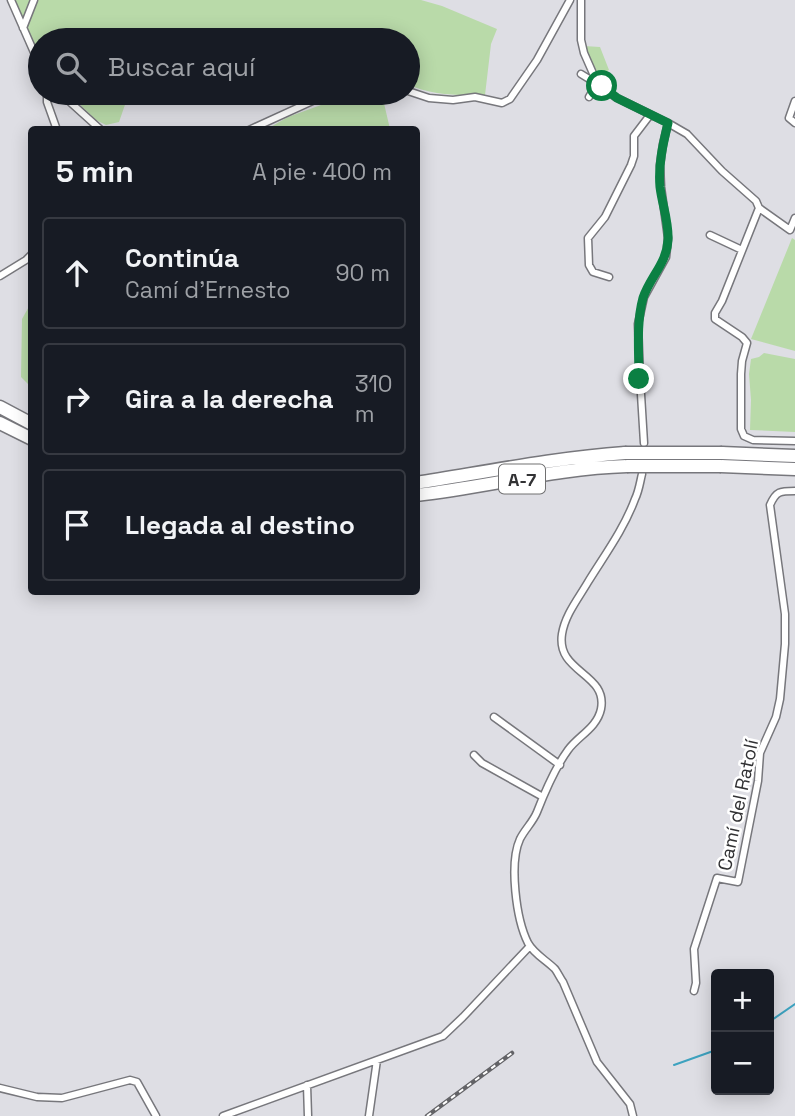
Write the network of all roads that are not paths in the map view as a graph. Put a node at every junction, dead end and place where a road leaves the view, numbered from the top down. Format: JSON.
{"nodes":[{"id":1,"x":11,"y":0,"type":"edge"},
{"id":2,"x":34,"y":0,"type":"edge"},
{"id":3,"x":570,"y":0,"type":"edge"},
{"id":4,"x":581,"y":0,"type":"edge"},
{"id":5,"x":23,"y":28,"type":"junction"},
{"id":6,"x":28,"y":39,"type":"edge"},
{"id":7,"x":581,"y":74,"type":"dead end"},
{"id":8,"x":594,"y":82,"type":"junction"},
{"id":9,"x":602,"y":86,"type":"junction"},
{"id":10,"x":420,"y":95,"type":"edge"},
{"id":11,"x":589,"y":97,"type":"dead end"},
{"id":12,"x":795,"y":101,"type":"edge"},
{"id":13,"x":48,"y":105,"type":"edge"},
{"id":14,"x":72,"y":105,"type":"edge"},
{"id":15,"x":304,"y":105,"type":"edge"},
{"id":16,"x":650,"y":115,"type":"junction"},
{"id":17,"x":668,"y":123,"type":"junction"},
{"id":18,"x":795,"y":123,"type":"edge"},
{"id":19,"x":56,"y":126,"type":"edge"},
{"id":20,"x":96,"y":126,"type":"edge"},
{"id":21,"x":258,"y":126,"type":"edge"},
{"id":22,"x":759,"y":208,"type":"junction"},
{"id":23,"x":795,"y":218,"type":"edge"},
{"id":24,"x":710,"y":235,"type":"dead end"},
{"id":25,"x":742,"y":250,"type":"junction"},
{"id":26,"x":28,"y":258,"type":"edge"},
{"id":27,"x":0,"y":276,"type":"edge"},
{"id":28,"x":609,"y":277,"type":"dead end"},
{"id":29,"x":0,"y":407,"type":"edge"},
{"id":30,"x":28,"y":422,"type":"edge"},
{"id":31,"x":0,"y":423,"type":"edge"},
{"id":32,"x":28,"y":437,"type":"edge"},
{"id":33,"x":795,"y":441,"type":"edge"},
{"id":34,"x":644,"y":443,"type":"dead end"},
{"id":35,"x":795,"y":456,"type":"edge"},
{"id":36,"x":626,"y":459,"type":"junction"},
{"id":37,"x":721,"y":459,"type":"junction"},
{"id":38,"x":795,"y":469,"type":"edge"},
{"id":39,"x":642,"y":474,"type":"dead end"},
{"id":40,"x":420,"y":482,"type":"edge"},
{"id":41,"x":795,"y":491,"type":"edge"},
{"id":42,"x":420,"y":494,"type":"edge"},
{"id":43,"x":494,"y":717,"type":"dead end"},
{"id":44,"x":474,"y":755,"type":"dead end"},
{"id":45,"x":560,"y":765,"type":"junction"},
{"id":46,"x":543,"y":797,"type":"junction"},
{"id":47,"x":530,"y":946,"type":"junction"},
{"id":48,"x":694,"y":990,"type":"dead end"},
{"id":49,"x":377,"y":1060,"type":"junction"},
{"id":50,"x":307,"y":1086,"type":"junction"},
{"id":51,"x":0,"y":1088,"type":"edge"},
{"id":52,"x":156,"y":1116,"type":"edge"},
{"id":53,"x":223,"y":1116,"type":"edge"},
{"id":54,"x":308,"y":1116,"type":"edge"},
{"id":55,"x":369,"y":1116,"type":"edge"},
{"id":56,"x":633,"y":1116,"type":"edge"}],
"edges":[{"from":1,"to":5,"type":"street"},
{"from":2,"to":5,"type":"street"},
{"from":3,"to":10,"type":"street"},
{"from":4,"to":9,"type":"street"},
{"from":5,"to":6,"type":"street"},
{"from":7,"to":8,"type":"street"},
{"from":8,"to":9,"type":"street"},
{"from":8,"to":11,"type":"street"},
{"from":9,"to":16,"type":"street"},
{"from":12,"to":18,"type":"street"},
{"from":13,"to":19,"type":"street"},
{"from":14,"to":20,"type":"street"},
{"from":15,"to":21,"type":"street"},
{"from":16,"to":17,"type":"street"},
{"from":16,"to":28,"type":"street"},
{"from":17,"to":22,"type":"street"},
{"from":17,"to":34,"type":"street"},
{"from":22,"to":23,"type":"street"},
{"from":22,"to":25,"type":"street"},
{"from":24,"to":25,"type":"street"},
{"from":25,"to":33,"type":"street"},
{"from":26,"to":27,"type":"street"},
{"from":29,"to":30,"type":"highway"},
{"from":31,"to":32,"type":"highway"},
{"from":35,"to":37,"type":"highway","number":"A-7"},
{"from":36,"to":37,"type":"highway","number":"A-7","bridge":true},
{"from":36,"to":40,"type":"highway","number":"A-7"},
{"from":36,"to":42,"type":"highway","number":"A-7"},
{"from":37,"to":38,"type":"highway","number":"A-7"},
{"from":39,"to":45,"type":"street"},
{"from":41,"to":48,"type":"street","name":"Camí del Ratolí"},
{"from":43,"to":45,"type":"street"},
{"from":44,"to":46,"type":"street"},
{"from":45,"to":46,"type":"street"},
{"from":46,"to":47,"type":"street"},
{"from":47,"to":49,"type":"street"},
{"from":47,"to":56,"type":"street"},
{"from":49,"to":50,"type":"street"},
{"from":49,"to":55,"type":"street"},
{"from":50,"to":53,"type":"street"},
{"from":50,"to":54,"type":"street"},
{"from":51,"to":52,"type":"street"}]}
